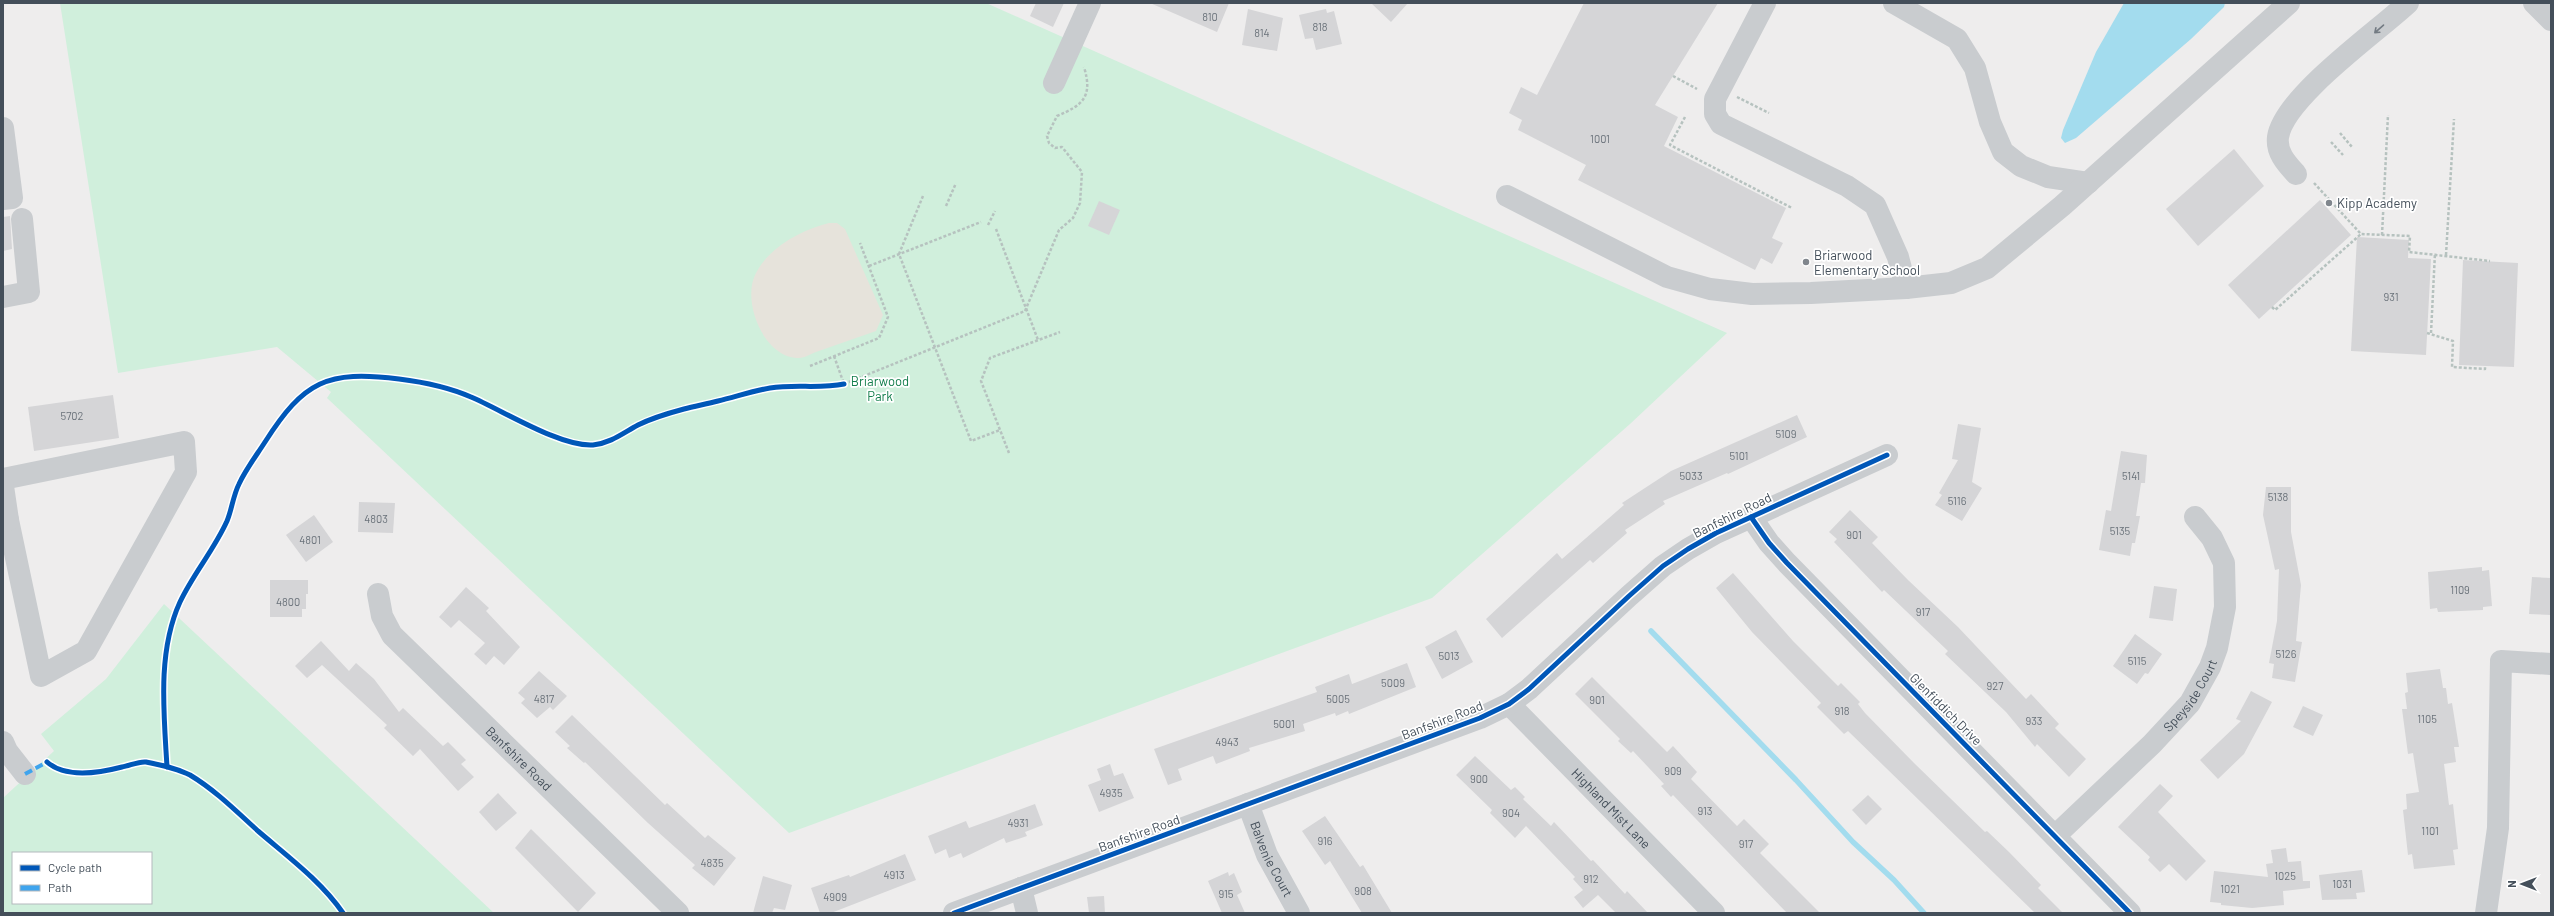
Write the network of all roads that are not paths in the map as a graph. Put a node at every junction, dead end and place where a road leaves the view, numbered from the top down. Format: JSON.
{"nodes":[{"id":1,"x":1090,"y":3,"type":"edge"},
{"id":2,"x":1764,"y":3,"type":"edge"},
{"id":3,"x":1894,"y":3,"type":"edge"},
{"id":4,"x":2289,"y":3,"type":"edge"},
{"id":5,"x":2408,"y":3,"type":"edge"},
{"id":6,"x":2534,"y":3,"type":"edge"},
{"id":7,"x":2551,"y":20,"type":"edge"},
{"id":8,"x":1054,"y":83,"type":"dead end"},
{"id":9,"x":3,"y":128,"type":"edge"},
{"id":10,"x":2305,"y":178,"type":"road end"},
{"id":11,"x":2088,"y":183,"type":"junction"},
{"id":12,"x":1508,"y":196,"type":"dead end"},
{"id":13,"x":3,"y":199,"type":"edge"},
{"id":14,"x":22,"y":219,"type":"dead end"},
{"id":15,"x":1906,"y":288,"type":"junction"},
{"id":16,"x":3,"y":297,"type":"edge"},
{"id":17,"x":1888,"y":455,"type":"dead end"},
{"id":18,"x":3,"y":479,"type":"edge"},
{"id":19,"x":3,"y":486,"type":"edge"},
{"id":20,"x":1751,"y":517,"type":"junction"},
{"id":21,"x":2195,"y":517,"type":"dead end"},
{"id":22,"x":5,"y":521,"type":"edge"},
{"id":23,"x":378,"y":594,"type":"dead end"},
{"id":24,"x":2551,"y":664,"type":"edge"},
{"id":25,"x":1509,"y":704,"type":"junction"},
{"id":26,"x":3,"y":742,"type":"edge"},
{"id":27,"x":25,"y":774,"type":"dead end"},
{"id":28,"x":1248,"y":804,"type":"junction"},
{"id":29,"x":2055,"y":836,"type":"junction"},
{"id":30,"x":1021,"y":888,"type":"junction"},
{"id":31,"x":678,"y":913,"type":"edge"},
{"id":32,"x":954,"y":913,"type":"edge"},
{"id":33,"x":1027,"y":913,"type":"edge"},
{"id":34,"x":1299,"y":913,"type":"edge"},
{"id":35,"x":1714,"y":913,"type":"edge"},
{"id":36,"x":2130,"y":913,"type":"edge"},
{"id":37,"x":2486,"y":913,"type":"edge"}],
"edges":[{"from":1,"to":8,"type":"street"},
{"from":2,"to":15,"type":"street"},
{"from":3,"to":11,"type":"street"},
{"from":4,"to":11,"type":"street"},
{"from":5,"to":10,"type":"street","one_way":true},
{"from":6,"to":7,"type":"street"},
{"from":9,"to":13,"type":"street"},
{"from":11,"to":15,"type":"street"},
{"from":12,"to":15,"type":"street"},
{"from":14,"to":16,"type":"street"},
{"from":17,"to":20,"type":"street","name":"Banfshire Road"},
{"from":18,"to":22,"type":"street"},
{"from":19,"to":22,"type":"street"},
{"from":20,"to":25,"type":"street","name":"Banfshire Road"},
{"from":20,"to":29,"type":"street","name":"Glenfiddich Drive"},
{"from":21,"to":29,"type":"street","name":"Speyside Court"},
{"from":23,"to":31,"type":"street","name":"Banfshire Road"},
{"from":24,"to":37,"type":"street"},
{"from":25,"to":28,"type":"street","name":"Banfshire Road"},
{"from":25,"to":35,"type":"street","name":"Highland Mist Lane"},
{"from":26,"to":27,"type":"street"},
{"from":28,"to":30,"type":"street","name":"Banfshire Road"},
{"from":28,"to":34,"type":"street","name":"Balvenie Court"},
{"from":29,"to":36,"type":"street","name":"Glenfiddich Drive"},
{"from":30,"to":32,"type":"street","name":"Banfshire Road"},
{"from":30,"to":33,"type":"street"}]}
